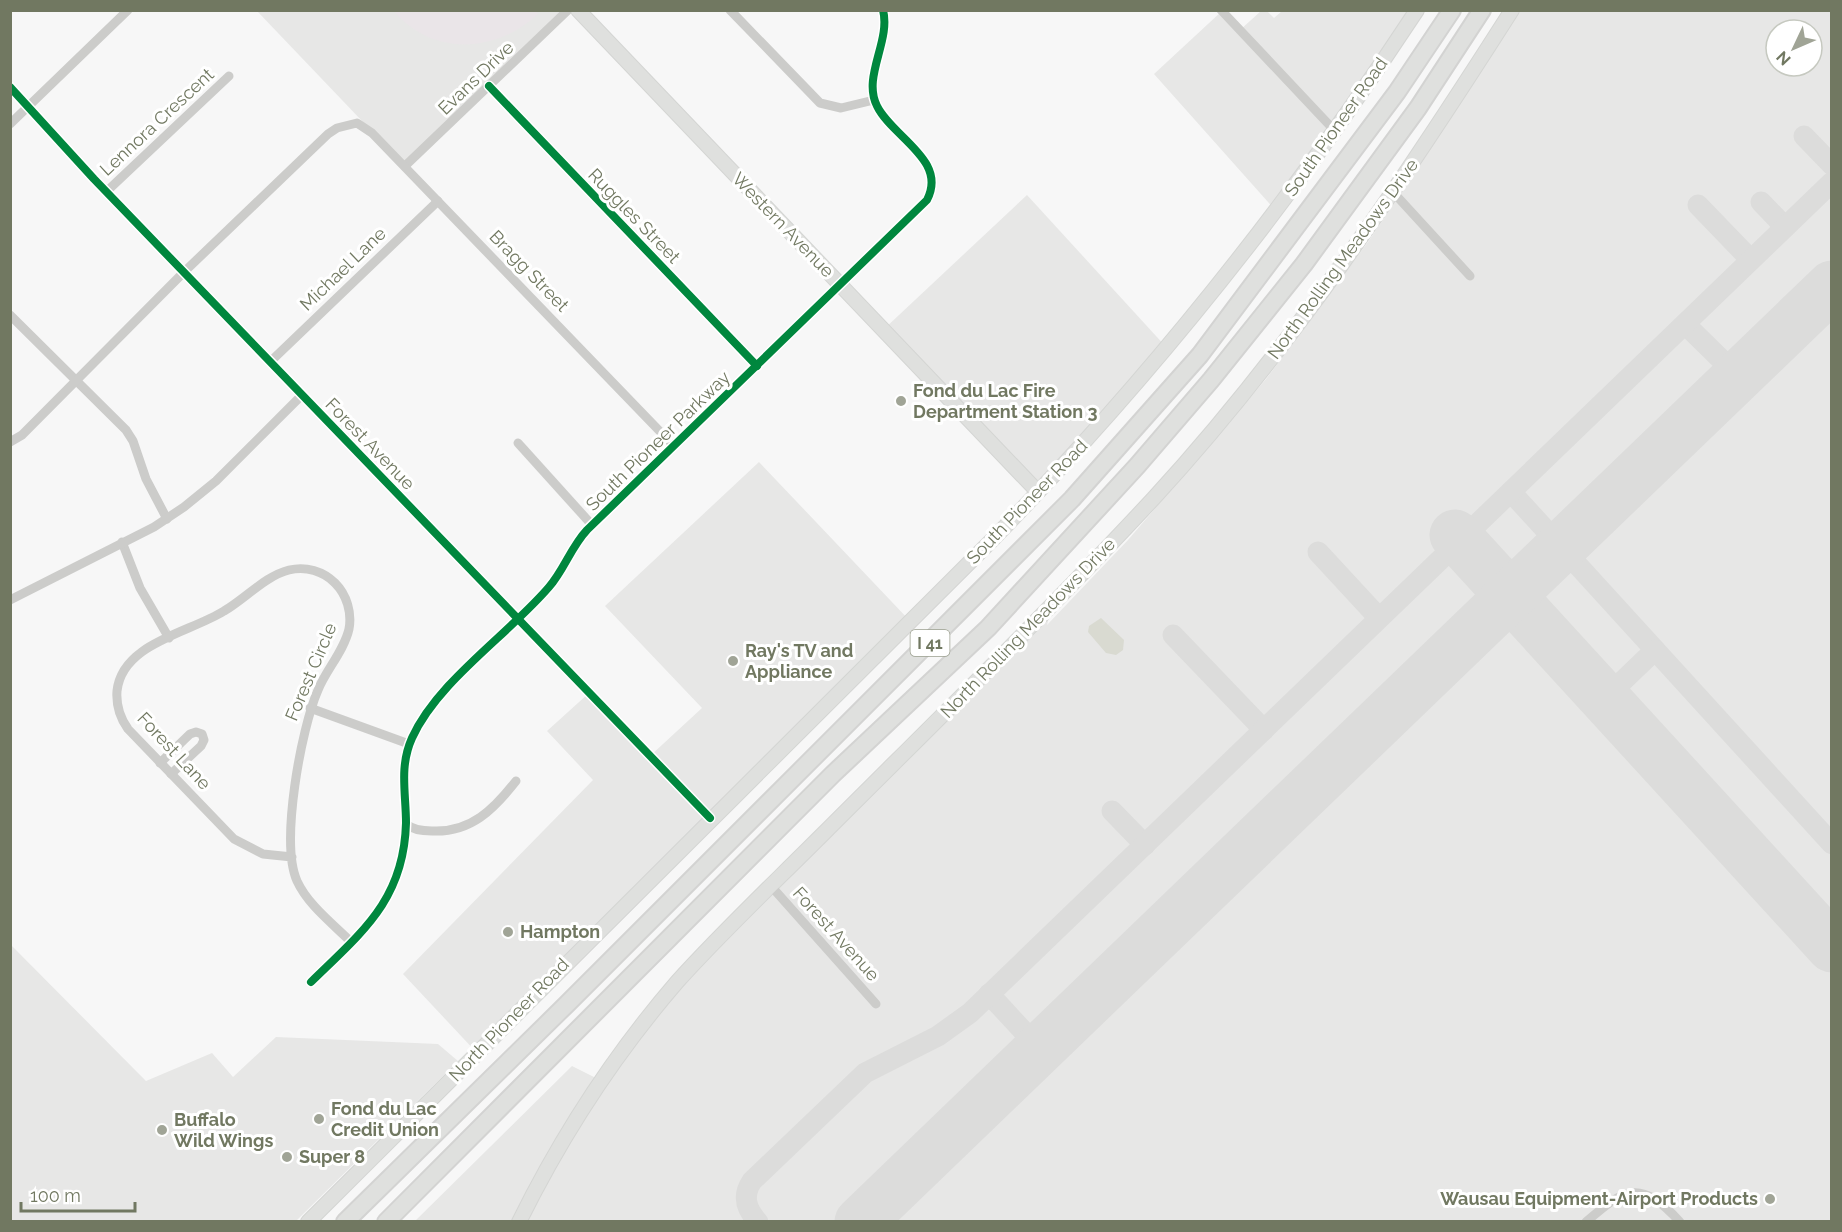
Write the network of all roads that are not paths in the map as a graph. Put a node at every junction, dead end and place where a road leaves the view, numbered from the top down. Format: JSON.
{"nodes":[{"id":1,"x":128,"y":10,"type":"edge"},
{"id":2,"x":568,"y":10,"type":"edge"},
{"id":3,"x":578,"y":10,"type":"edge"},
{"id":4,"x":729,"y":10,"type":"edge"},
{"id":5,"x":883,"y":10,"type":"edge"},
{"id":6,"x":1221,"y":10,"type":"edge"},
{"id":7,"x":1417,"y":10,"type":"edge"},
{"id":8,"x":1452,"y":10,"type":"edge"},
{"id":9,"x":1482,"y":10,"type":"edge"},
{"id":10,"x":1512,"y":10,"type":"edge"},
{"id":11,"x":230,"y":76,"type":"dead end"},
{"id":12,"x":489,"y":86,"type":"junction"},
{"id":13,"x":10,"y":87,"type":"edge"},
{"id":14,"x":874,"y":100,"type":"junction"},
{"id":15,"x":27,"y":107,"type":"junction"},
{"id":16,"x":10,"y":124,"type":"edge"},
{"id":17,"x":1335,"y":130,"type":"junction"},
{"id":18,"x":405,"y":166,"type":"junction"},
{"id":19,"x":106,"y":192,"type":"junction"},
{"id":20,"x":1393,"y":192,"type":"junction"},
{"id":21,"x":438,"y":201,"type":"junction"},
{"id":22,"x":184,"y":273,"type":"junction"},
{"id":23,"x":1470,"y":276,"type":"dead end"},
{"id":24,"x":841,"y":285,"type":"junction"},
{"id":25,"x":10,"y":315,"type":"edge"},
{"id":26,"x":270,"y":362,"type":"junction"},
{"id":27,"x":757,"y":366,"type":"junction"},
{"id":28,"x":77,"y":380,"type":"junction"},
{"id":29,"x":302,"y":395,"type":"junction"},
{"id":30,"x":10,"y":442,"type":"edge"},
{"id":31,"x":518,"y":443,"type":"dead end"},
{"id":32,"x":674,"y":446,"type":"junction"},
{"id":33,"x":1038,"y":492,"type":"junction"},
{"id":34,"x":167,"y":519,"type":"junction"},
{"id":35,"x":592,"y":525,"type":"junction"},
{"id":36,"x":122,"y":542,"type":"junction"},
{"id":37,"x":10,"y":600,"type":"edge"},
{"id":38,"x":517,"y":619,"type":"junction"},
{"id":39,"x":169,"y":638,"type":"junction"},
{"id":40,"x":310,"y":708,"type":"junction"},
{"id":41,"x":409,"y":744,"type":"junction"},
{"id":42,"x":160,"y":763,"type":"junction"},
{"id":43,"x":171,"y":774,"type":"junction"},
{"id":44,"x":516,"y":781,"type":"dead end"},
{"id":45,"x":710,"y":818,"type":"junction"},
{"id":46,"x":406,"y":824,"type":"junction"},
{"id":47,"x":292,"y":857,"type":"junction"},
{"id":48,"x":771,"y":886,"type":"junction"},
{"id":49,"x":351,"y":942,"type":"junction"},
{"id":50,"x":311,"y":982,"type":"dead end"},
{"id":51,"x":876,"y":1004,"type":"dead end"},
{"id":52,"x":308,"y":1221,"type":"edge"},
{"id":53,"x":345,"y":1221,"type":"edge"},
{"id":54,"x":388,"y":1221,"type":"edge"},
{"id":55,"x":519,"y":1221,"type":"edge"},
{"id":56,"x":1586,"y":1221,"type":"edge"},
{"id":57,"x":1680,"y":1221,"type":"edge"}],
"edges":[{"from":1,"to":15,"type":"street"},
{"from":2,"to":12,"type":"street","name":"Evans Drive"},
{"from":3,"to":24,"type":"main road","name":"Western Avenue"},
{"from":4,"to":14,"type":"street"},
{"from":5,"to":14,"type":"street"},
{"from":6,"to":17,"type":"street"},
{"from":7,"to":17,"type":"main road","name":"South Pioneer Road"},
{"from":8,"to":53,"type":"highway","number":"I 41"},
{"from":9,"to":54,"type":"highway","number":"I 41"},
{"from":10,"to":20,"type":"main road","name":"North Rolling Meadows Drive"},
{"from":11,"to":19,"type":"street","name":"Lennora Crescent"},
{"from":12,"to":18,"type":"street","name":"Evans Drive"},
{"from":12,"to":27,"type":"street","name":"Ruggles Street"},
{"from":13,"to":15,"type":"street","name":"Forest Avenue"},
{"from":14,"to":24,"type":"street","name":"South Pioneer Parkway"},
{"from":15,"to":16,"type":"street"},
{"from":15,"to":19,"type":"street","name":"Forest Avenue"},
{"from":17,"to":33,"type":"main road","name":"South Pioneer Road"},
{"from":18,"to":21,"type":"street","name":"Bragg Street"},
{"from":18,"to":22,"type":"street","name":"Bragg Street"},
{"from":19,"to":22,"type":"street","name":"Forest Avenue"},
{"from":20,"to":23,"type":"street"},
{"from":20,"to":48,"type":"main road","name":"North Rolling Meadows Drive"},
{"from":21,"to":26,"type":"street","name":"Michael Lane"},
{"from":21,"to":32,"type":"street","name":"Bragg Street"},
{"from":22,"to":26,"type":"street","name":"Forest Avenue"},
{"from":22,"to":28,"type":"street"},
{"from":24,"to":27,"type":"street","name":"South Pioneer Parkway"},
{"from":24,"to":33,"type":"main road","name":"Western Avenue"},
{"from":25,"to":28,"type":"street"},
{"from":26,"to":29,"type":"street","name":"Forest Avenue"},
{"from":27,"to":32,"type":"street","name":"South Pioneer Parkway"},
{"from":28,"to":30,"type":"street"},
{"from":28,"to":34,"type":"street"},
{"from":29,"to":34,"type":"street"},
{"from":29,"to":38,"type":"street","name":"Forest Avenue"},
{"from":31,"to":35,"type":"street"},
{"from":32,"to":35,"type":"street","name":"South Pioneer Parkway"},
{"from":33,"to":45,"type":"main road","name":"South Pioneer Road"},
{"from":34,"to":36,"type":"street"},
{"from":35,"to":38,"type":"street","name":"South Pioneer Parkway"},
{"from":36,"to":37,"type":"street"},
{"from":36,"to":39,"type":"street"},
{"from":38,"to":41,"type":"street","name":"South Pioneer Parkway"},
{"from":38,"to":45,"type":"street","name":"Forest Avenue"},
{"from":39,"to":40,"type":"street","name":"Forest Circle"},
{"from":39,"to":42,"type":"street","name":"Forest Lane"},
{"from":40,"to":41,"type":"street"},
{"from":40,"to":47,"type":"street","name":"Forest Circle"},
{"from":41,"to":46,"type":"street"},
{"from":42,"to":43,"type":"street","name":"Forest Lane"},
{"from":42,"to":43,"type":"street"},
{"from":43,"to":47,"type":"street","name":"Forest Lane"},
{"from":44,"to":46,"type":"street"},
{"from":45,"to":52,"type":"main road","name":"North Pioneer Road"},
{"from":46,"to":49,"type":"street"},
{"from":47,"to":49,"type":"street","name":"Forest Circle"},
{"from":48,"to":51,"type":"street","name":"Forest Avenue"},
{"from":48,"to":55,"type":"main road","name":"North Rolling Meadows Drive"},
{"from":49,"to":50,"type":"street"},
{"from":56,"to":57,"type":"street"}]}
